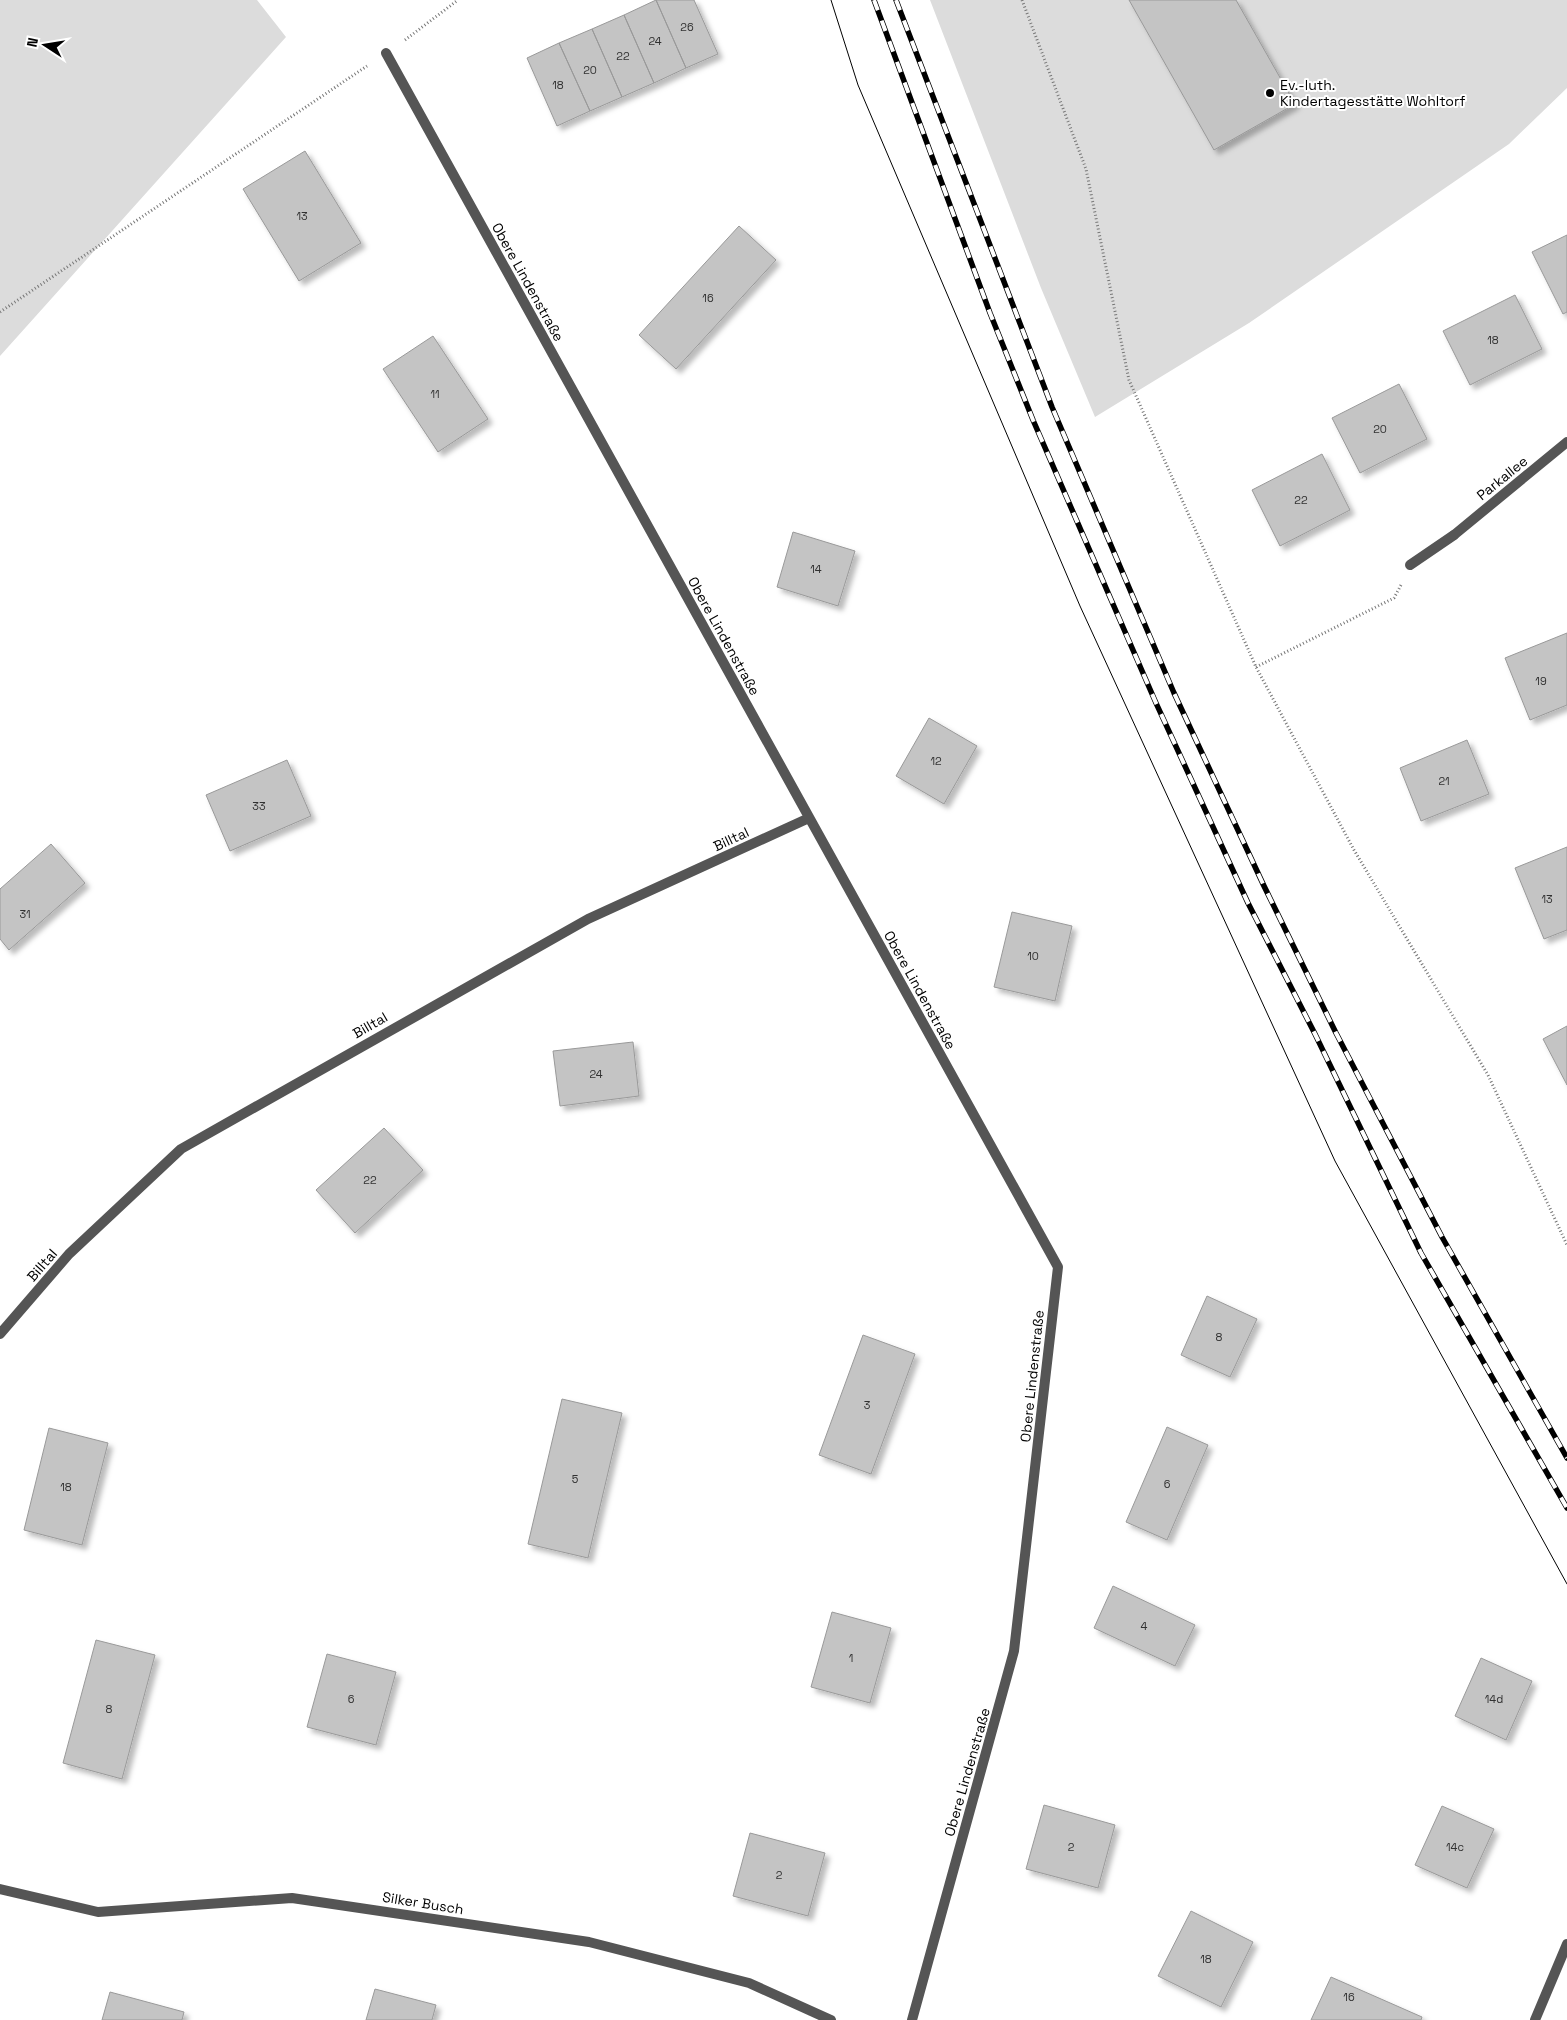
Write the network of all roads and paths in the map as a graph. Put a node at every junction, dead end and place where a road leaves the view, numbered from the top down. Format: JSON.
{"nodes":[{"id":1,"x":458,"y":0,"type":"edge"},
{"id":2,"x":1022,"y":0,"type":"edge"},
{"id":3,"x":386,"y":53,"type":"junction"},
{"id":4,"x":0,"y":312,"type":"edge"},
{"id":5,"x":1567,"y":442,"type":"edge"},
{"id":6,"x":1410,"y":565,"type":"joint"},
{"id":7,"x":1256,"y":667,"type":"junction"},
{"id":8,"x":809,"y":818,"type":"junction"},
{"id":9,"x":1567,"y":1245,"type":"edge"},
{"id":10,"x":0,"y":1334,"type":"edge"},
{"id":11,"x":0,"y":1889,"type":"edge"},
{"id":12,"x":1567,"y":1944,"type":"edge"},
{"id":13,"x":831,"y":2020,"type":"edge"},
{"id":14,"x":912,"y":2020,"type":"edge"},
{"id":15,"x":1535,"y":2020,"type":"edge"}],
"edges":[{"from":1,"to":3,"type":"path"},
{"from":2,"to":7,"type":"path"},
{"from":3,"to":4,"type":"path"},
{"from":3,"to":8,"type":"street","name":"Obere Lindenstraße"},
{"from":5,"to":6,"type":"street","name":"Parkallee"},
{"from":6,"to":7,"type":"path"},
{"from":7,"to":9,"type":"path"},
{"from":8,"to":10,"type":"street","name":"Billtal"},
{"from":8,"to":14,"type":"street","name":"Obere Lindenstraße"},
{"from":11,"to":13,"type":"street","name":"Silker Busch"},
{"from":12,"to":15,"type":"street"}]}
